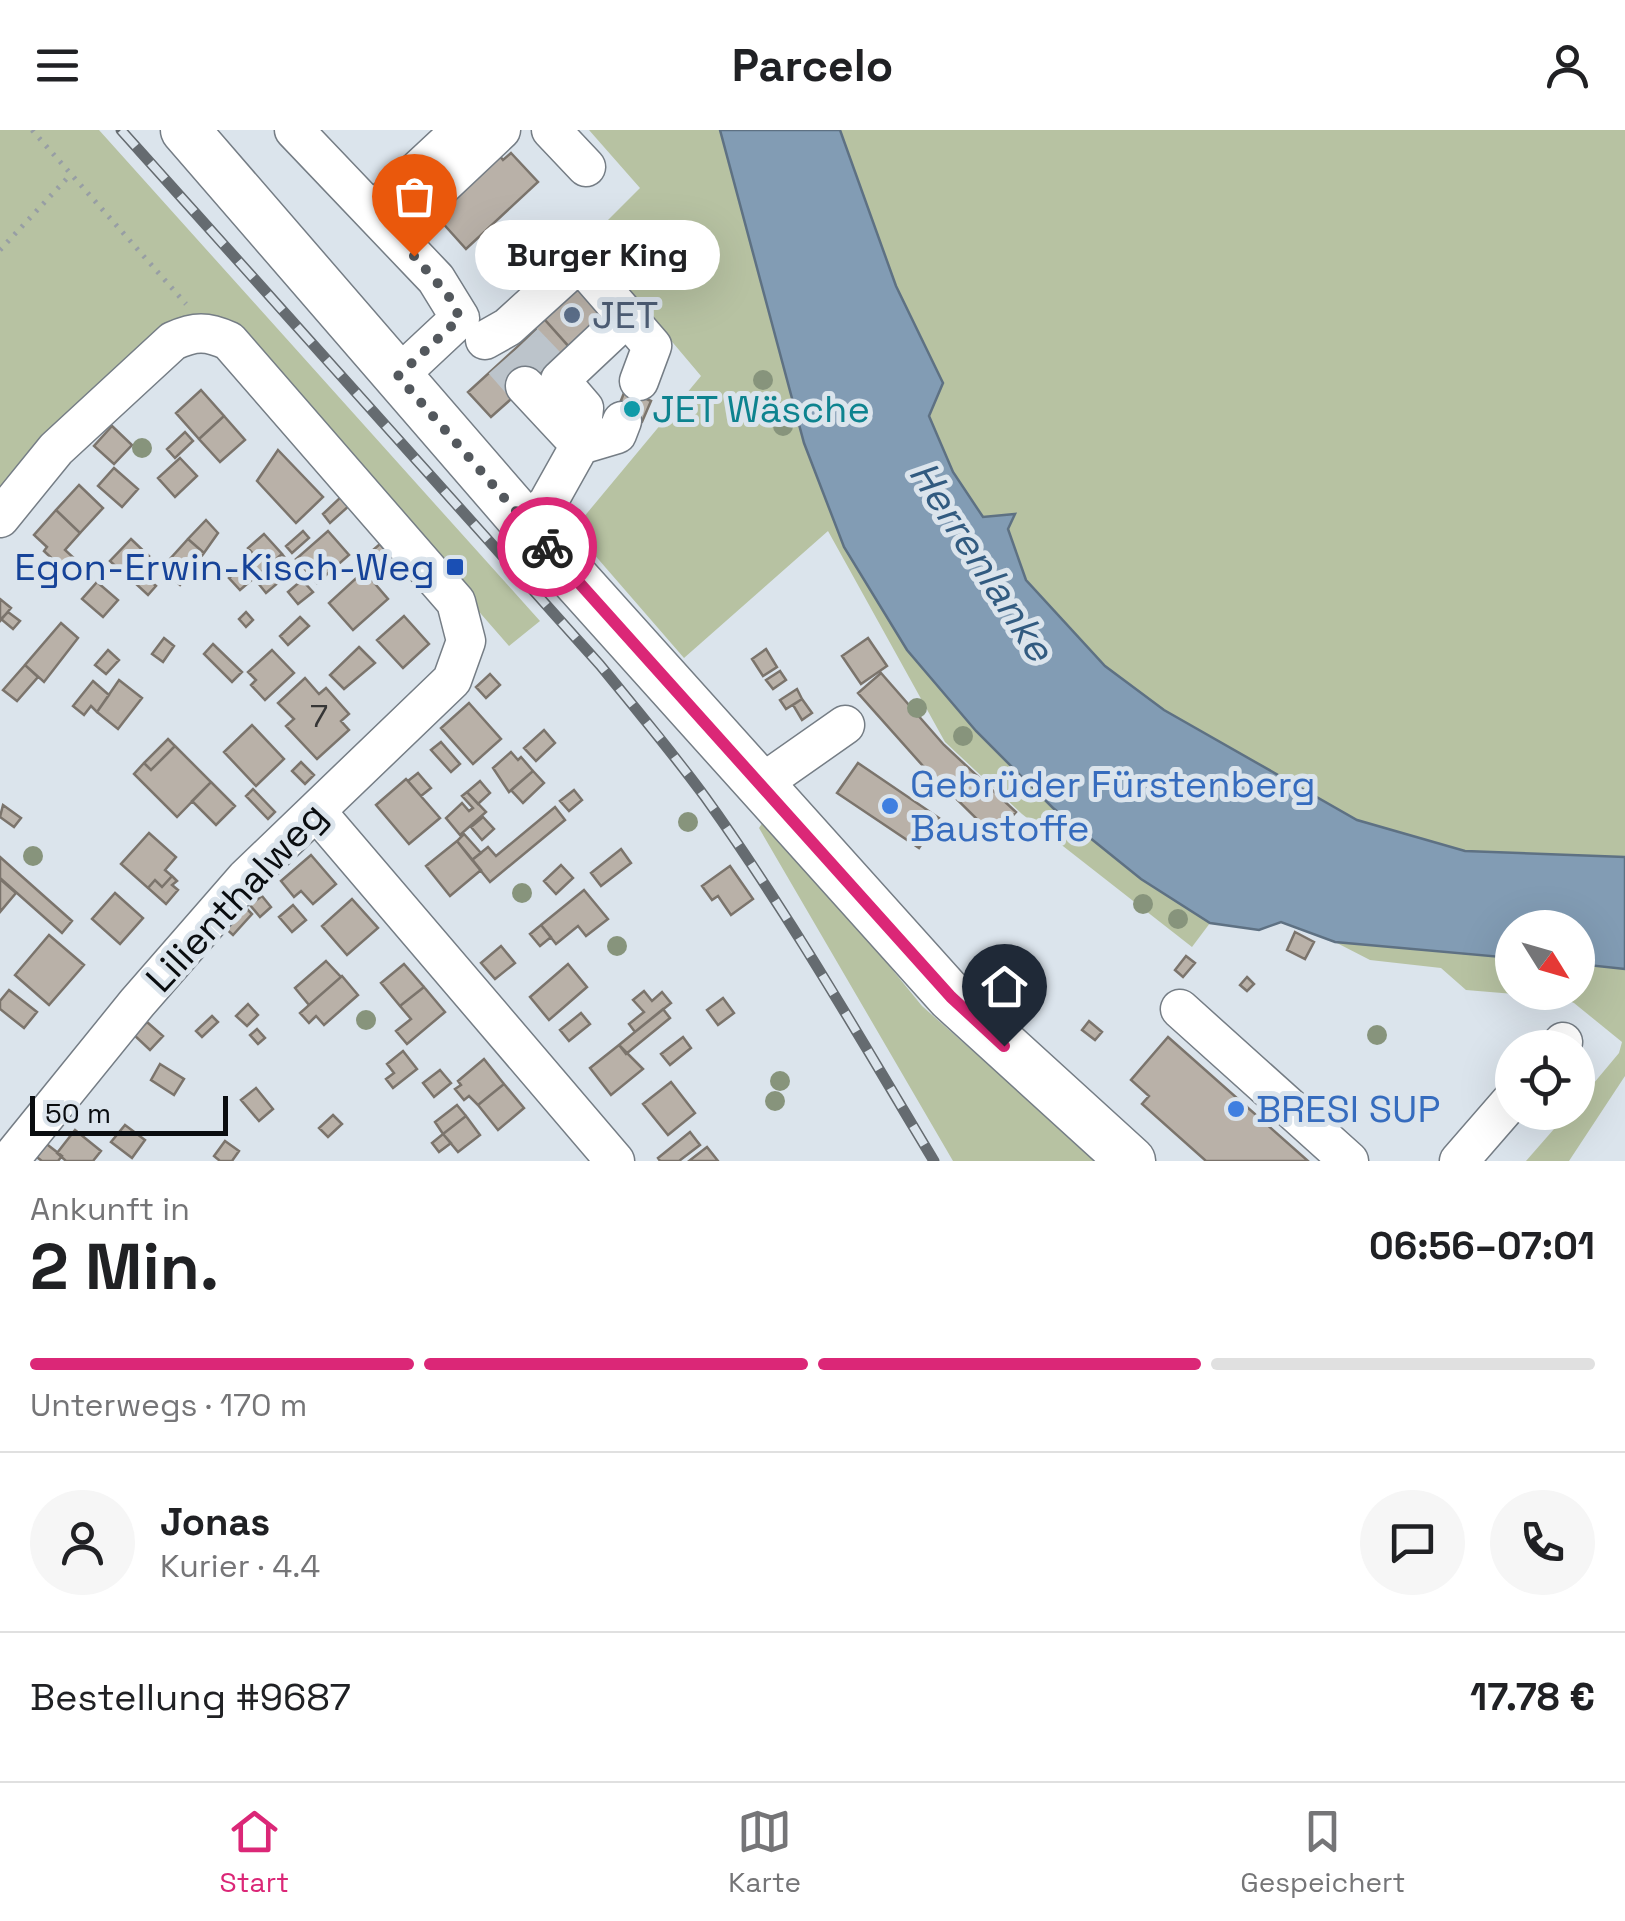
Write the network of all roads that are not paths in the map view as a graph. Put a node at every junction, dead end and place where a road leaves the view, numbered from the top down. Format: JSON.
{"nodes":[{"id":1,"x":185,"y":130,"type":"edge"},
{"id":2,"x":294,"y":130,"type":"edge"},
{"id":3,"x":461,"y":130,"type":"edge"},
{"id":4,"x":501,"y":130,"type":"edge"},
{"id":5,"x":551,"y":130,"type":"edge"},
{"id":6,"x":586,"y":168,"type":"dead end"},
{"id":7,"x":383,"y":222,"type":"junction"},
{"id":8,"x":627,"y":317,"type":"junction"},
{"id":9,"x":514,"y":352,"type":"junction"},
{"id":10,"x":398,"y":376,"type":"junction"},
{"id":11,"x":639,"y":382,"type":"dead end"},
{"id":12,"x":622,"y":421,"type":"dead end"},
{"id":13,"x":580,"y":445,"type":"junction"},
{"id":14,"x":0,"y":518,"type":"edge"},
{"id":15,"x":526,"y":523,"type":"junction"},
{"id":16,"x":845,"y":725,"type":"dead end"},
{"id":17,"x":761,"y":784,"type":"junction"},
{"id":18,"x":316,"y":811,"type":"junction"},
{"id":19,"x":1180,"y":1009,"type":"dead end"},
{"id":20,"x":1495,"y":1120,"type":"edge"},
{"id":21,"x":9,"y":1161,"type":"edge"},
{"id":22,"x":615,"y":1161,"type":"edge"},
{"id":23,"x":1131,"y":1161,"type":"edge"},
{"id":24,"x":1348,"y":1161,"type":"edge"},
{"id":25,"x":1459,"y":1161,"type":"edge"}],
"edges":[{"from":1,"to":10,"type":"main road"},
{"from":2,"to":7,"type":"street"},
{"from":3,"to":7,"type":"street"},
{"from":4,"to":7,"type":"street"},
{"from":5,"to":6,"type":"street"},
{"from":7,"to":9,"type":"street"},
{"from":8,"to":9,"type":"street"},
{"from":8,"to":9,"type":"street"},
{"from":8,"to":11,"type":"street"},
{"from":9,"to":10,"type":"street"},
{"from":9,"to":13,"type":"street"},
{"from":10,"to":15,"type":"main road"},
{"from":12,"to":13,"type":"street"},
{"from":13,"to":15,"type":"street"},
{"from":14,"to":18,"type":"street","name":"Lilienthalweg"},
{"from":15,"to":17,"type":"main road"},
{"from":16,"to":17,"type":"street"},
{"from":17,"to":23,"type":"main road"},
{"from":18,"to":21,"type":"street","name":"Lilienthalweg"},
{"from":18,"to":22,"type":"street"},
{"from":19,"to":24,"type":"street"},
{"from":20,"to":25,"type":"street"}]}
